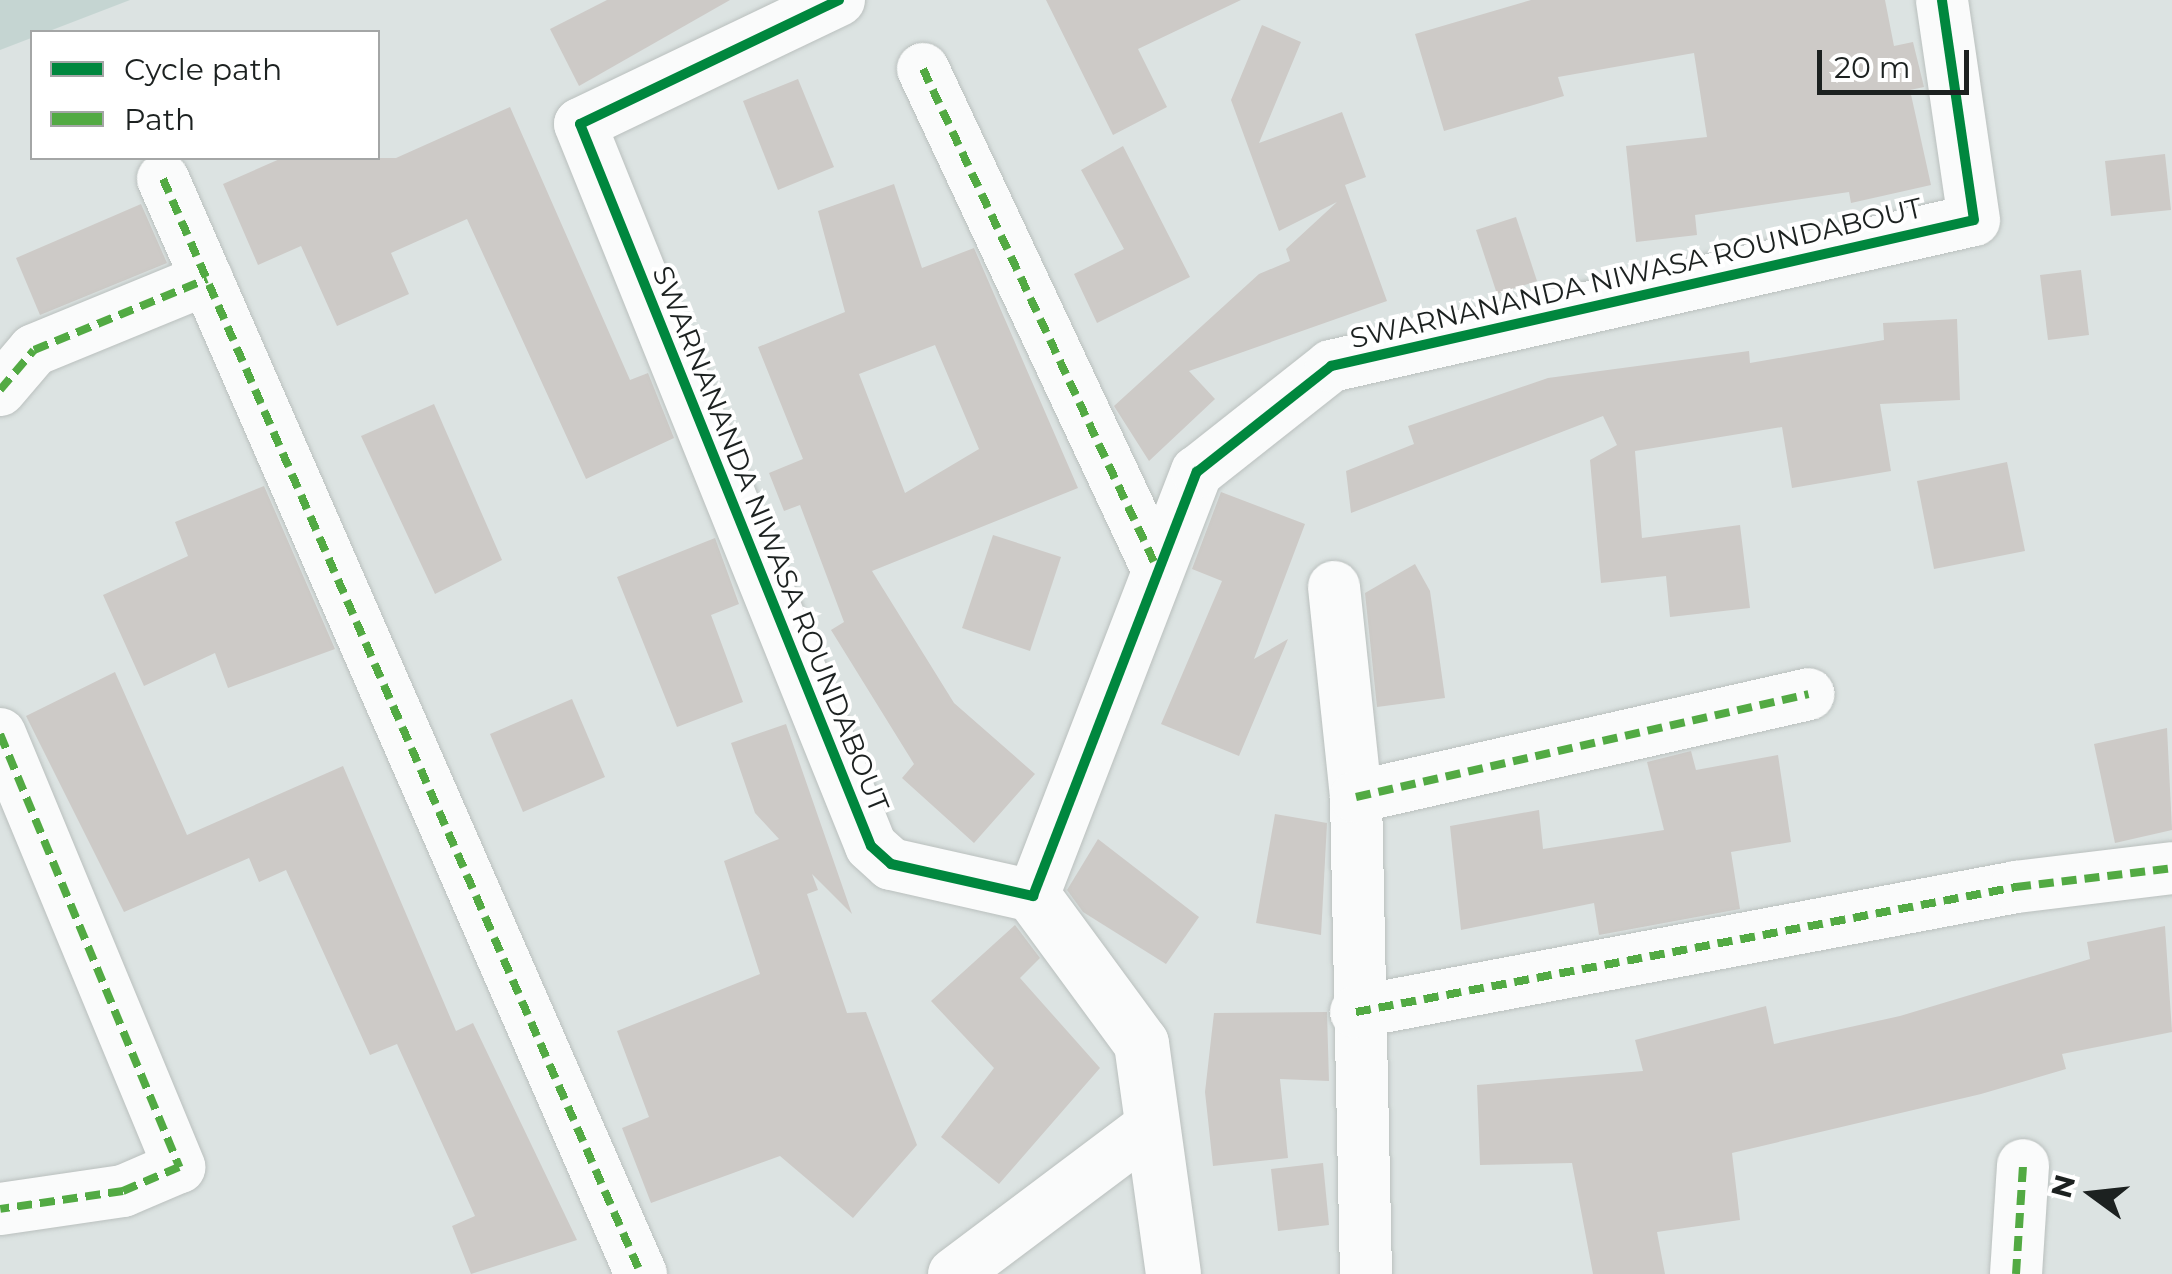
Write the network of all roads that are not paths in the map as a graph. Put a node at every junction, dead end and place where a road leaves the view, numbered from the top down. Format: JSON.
{"nodes":[{"id":1,"x":839,"y":0,"type":"edge"},
{"id":2,"x":1942,"y":0,"type":"edge"},
{"id":3,"x":923,"y":68,"type":"dead end"},
{"id":4,"x":163,"y":179,"type":"dead end"},
{"id":5,"x":207,"y":278,"type":"junction"},
{"id":6,"x":0,"y":390,"type":"edge"},
{"id":7,"x":1155,"y":564,"type":"junction"},
{"id":8,"x":1334,"y":587,"type":"dead end"},
{"id":9,"x":1808,"y":694,"type":"dead end"},
{"id":10,"x":0,"y":734,"type":"edge"},
{"id":11,"x":1356,"y":797,"type":"junction"},
{"id":12,"x":2172,"y":868,"type":"edge"},
{"id":13,"x":1033,"y":896,"type":"junction"},
{"id":14,"x":1356,"y":1012,"type":"junction"},
{"id":15,"x":1150,"y":1126,"type":"junction"},
{"id":16,"x":2024,"y":1165,"type":"dead end"},
{"id":17,"x":0,"y":1209,"type":"edge"},
{"id":18,"x":640,"y":1274,"type":"edge"},
{"id":19,"x":954,"y":1274,"type":"edge"},
{"id":20,"x":1173,"y":1274,"type":"edge"},
{"id":21,"x":1366,"y":1274,"type":"edge"},
{"id":22,"x":2016,"y":1274,"type":"edge"}],
"edges":[{"from":1,"to":13,"type":"street","name":"SWARNANANDA NIWASA ROUNDABOUT"},
{"from":2,"to":7,"type":"street","name":"SWARNANANDA NIWASA ROUNDABOUT"},
{"from":3,"to":7,"type":"street"},
{"from":4,"to":5,"type":"street"},
{"from":5,"to":6,"type":"street"},
{"from":5,"to":18,"type":"street"},
{"from":7,"to":13,"type":"street","name":"SWARNANANDA NIWASA ROUNDABOUT"},
{"from":8,"to":11,"type":"street"},
{"from":9,"to":11,"type":"street"},
{"from":10,"to":17,"type":"street"},
{"from":11,"to":14,"type":"street"},
{"from":12,"to":14,"type":"street"},
{"from":13,"to":15,"type":"street"},
{"from":14,"to":21,"type":"street"},
{"from":15,"to":19,"type":"street"},
{"from":15,"to":20,"type":"street"},
{"from":16,"to":22,"type":"street"}]}
